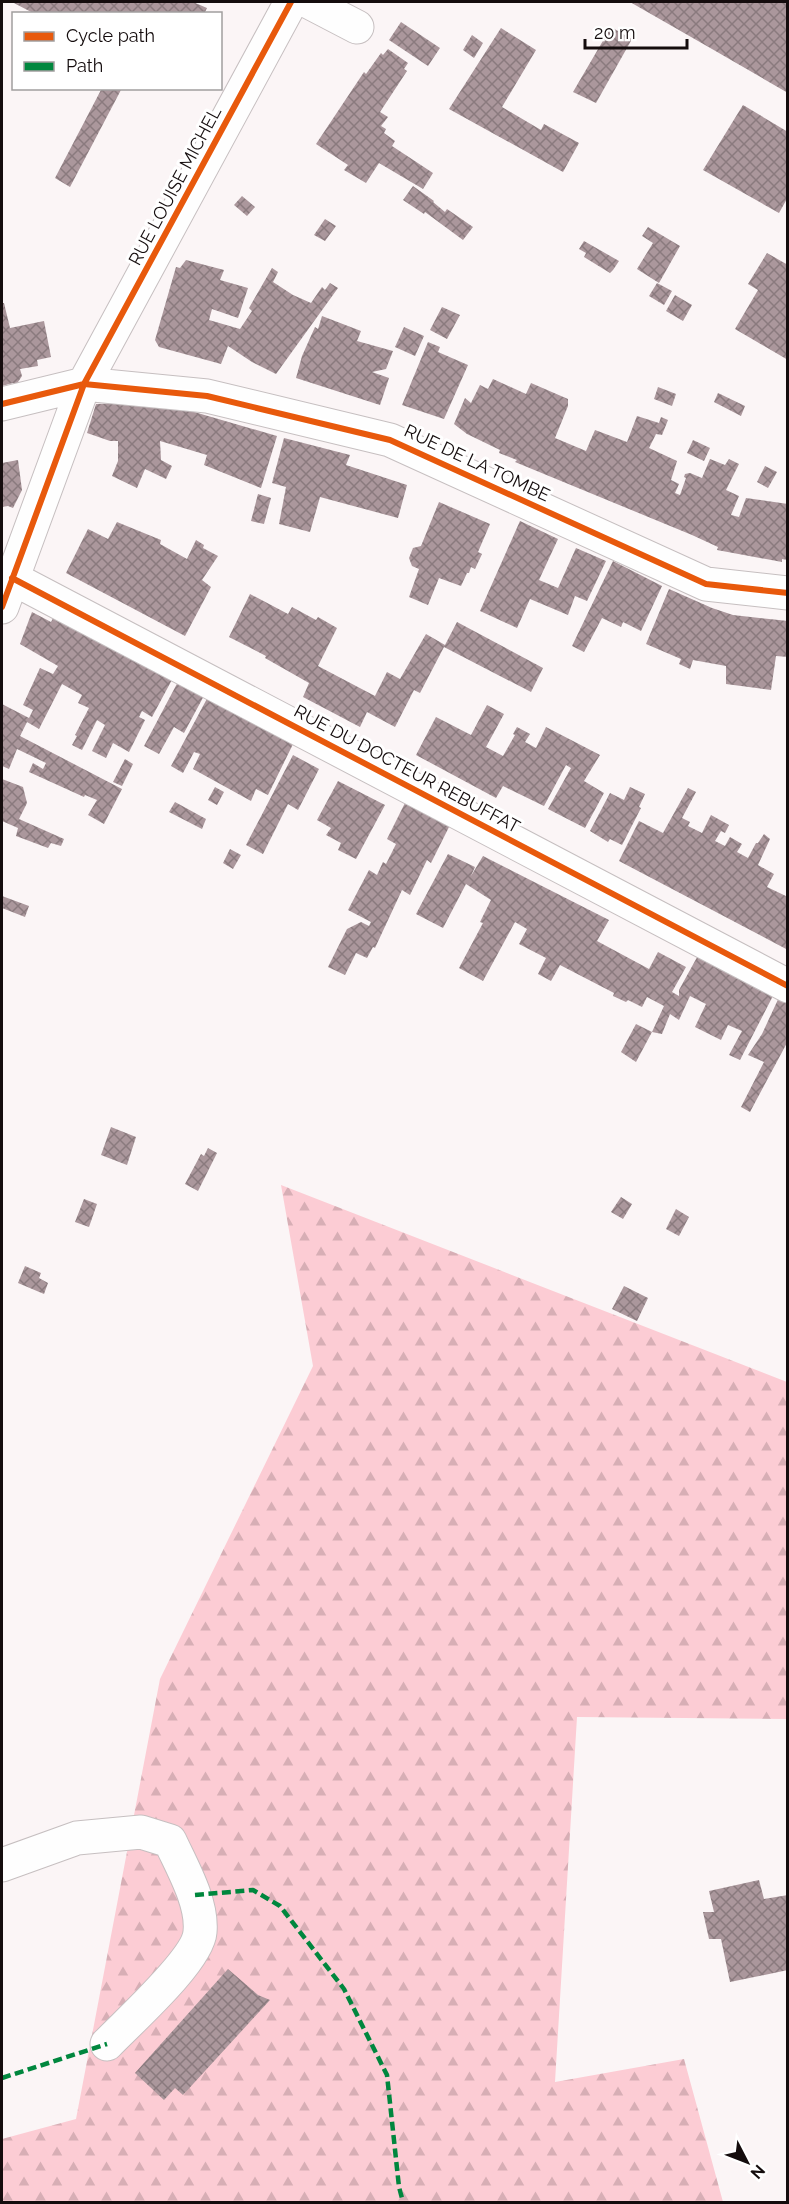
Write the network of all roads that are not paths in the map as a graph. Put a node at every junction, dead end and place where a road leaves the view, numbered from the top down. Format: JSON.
{"nodes":[{"id":1,"x":291,"y":2,"type":"edge"},
{"id":2,"x":309,"y":2,"type":"edge"},
{"id":3,"x":357,"y":27,"type":"dead end"},
{"id":4,"x":84,"y":384,"type":"junction"},
{"id":5,"x":2,"y":404,"type":"edge"},
{"id":6,"x":7,"y":592,"type":"edge"},
{"id":7,"x":788,"y":593,"type":"edge"},
{"id":8,"x":788,"y":986,"type":"edge"},
{"id":9,"x":2,"y":1865,"type":"edge"},
{"id":10,"x":106,"y":2044,"type":"dead end"}],
"edges":[{"from":1,"to":4,"type":"street","name":"RUE LOUISE MICHEL"},
{"from":2,"to":3,"type":"street"},
{"from":4,"to":5,"type":"street","name":"RUE DE LA TOMBE"},
{"from":4,"to":6,"type":"street","name":"RUE LOUISE MICHEL"},
{"from":4,"to":7,"type":"street","name":"RUE DE LA TOMBE"},
{"from":6,"to":8,"type":"street","name":"RUE DU DOCTEUR REBUFFAT"},
{"from":9,"to":10,"type":"street"}]}
